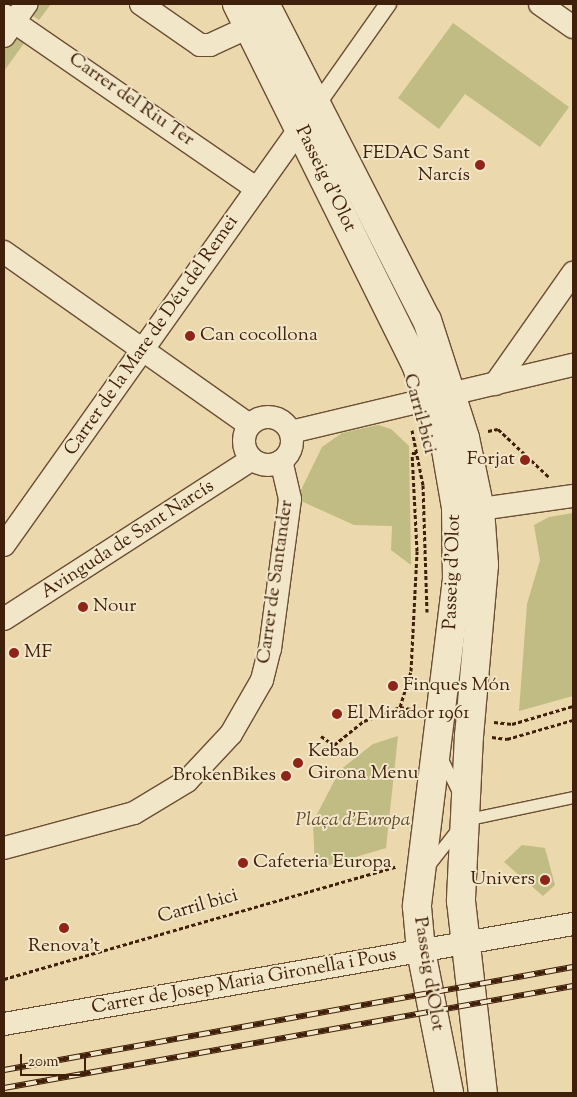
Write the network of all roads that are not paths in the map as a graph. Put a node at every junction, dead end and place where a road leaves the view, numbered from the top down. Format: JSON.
{"nodes":[{"id":1,"x":141,"y":4,"type":"edge"},
{"id":2,"x":265,"y":4,"type":"edge"},
{"id":3,"x":388,"y":4,"type":"edge"},
{"id":4,"x":540,"y":4,"type":"edge"},
{"id":5,"x":243,"y":15,"type":"edge"},
{"id":6,"x":12,"y":19,"type":"edge"},
{"id":7,"x":573,"y":27,"type":"edge"},
{"id":8,"x":316,"y":106,"type":"junction"},
{"id":9,"x":300,"y":128,"type":"junction"},
{"id":10,"x":257,"y":189,"type":"junction"},
{"id":11,"x":4,"y":252,"type":"edge"},
{"id":12,"x":573,"y":273,"type":"edge"},
{"id":13,"x":142,"y":350,"type":"junction"},
{"id":14,"x":573,"y":365,"type":"edge"},
{"id":15,"x":495,"y":384,"type":"junction"},
{"id":16,"x":429,"y":400,"type":"junction"},
{"id":17,"x":249,"y":425,"type":"junction"},
{"id":18,"x":291,"y":432,"type":"junction"},
{"id":19,"x":252,"y":459,"type":"junction"},
{"id":20,"x":281,"y":461,"type":"junction"},
{"id":21,"x":571,"y":497,"type":"edge"},
{"id":22,"x":480,"y":509,"type":"junction"},
{"id":23,"x":4,"y":545,"type":"edge"},
{"id":24,"x":4,"y":619,"type":"edge"},
{"id":25,"x":438,"y":752,"type":"junction"},
{"id":26,"x":573,"y":798,"type":"edge"},
{"id":27,"x":471,"y":814,"type":"junction"},
{"id":28,"x":4,"y":848,"type":"edge"},
{"id":29,"x":407,"y":873,"type":"junction"},
{"id":30,"x":573,"y":924,"type":"edge"},
{"id":31,"x":465,"y":943,"type":"junction"},
{"id":32,"x":421,"y":951,"type":"junction"},
{"id":33,"x":4,"y":1024,"type":"edge"},
{"id":34,"x":450,"y":1093,"type":"edge"},
{"id":35,"x":483,"y":1093,"type":"edge"}],
"edges":[{"from":1,"to":5,"type":"street"},
{"from":2,"to":8,"type":"main road","name":"Passeig d'Olot"},
{"from":3,"to":8,"type":"street"},
{"from":4,"to":7,"type":"street"},
{"from":5,"to":9,"type":"main road","name":"Passeig d'Olot"},
{"from":6,"to":10,"type":"street","name":"Carrer del Riu Ter"},
{"from":8,"to":16,"type":"main road","name":"Passeig d'Olot"},
{"from":9,"to":10,"type":"street","name":"Carrer de la Mare de Déu del Remei"},
{"from":9,"to":16,"type":"main road","name":"Passeig d'Olot"},
{"from":10,"to":13,"type":"street","name":"Carrer de la Mare de Déu del Remei"},
{"from":11,"to":13,"type":"street"},
{"from":12,"to":15,"type":"street"},
{"from":13,"to":17,"type":"street"},
{"from":13,"to":23,"type":"street","name":"Carrer de la Mare de Déu del Remei"},
{"from":14,"to":15,"type":"street"},
{"from":15,"to":16,"type":"street"},
{"from":16,"to":18,"type":"street"},
{"from":16,"to":22,"type":"main road","name":"Passeig d'Olot"},
{"from":16,"to":25,"type":"main road","name":"Passeig d'Olot"},
{"from":17,"to":18,"type":"street"},
{"from":17,"to":19,"type":"street"},
{"from":18,"to":20,"type":"street"},
{"from":19,"to":20,"type":"street"},
{"from":19,"to":24,"type":"street","name":"Avinguda de Sant Narcís"},
{"from":20,"to":28,"type":"street","name":"Carrer de Santander"},
{"from":21,"to":22,"type":"street"},
{"from":22,"to":27,"type":"main road","name":"Passeig d'Olot"},
{"from":25,"to":27,"type":"lane"},
{"from":25,"to":29,"type":"main road","name":"Passeig d'Olot"},
{"from":26,"to":27,"type":"lane"},
{"from":27,"to":29,"type":"lane"},
{"from":27,"to":31,"type":"main road","name":"Passeig d'Olot"},
{"from":29,"to":32,"type":"main road","name":"Passeig d'Olot"},
{"from":30,"to":31,"type":"street","name":"Carrer de Josep Maria Gironella i Pous"},
{"from":31,"to":32,"type":"street","name":"Carrer de Josep Maria Gironella i Pous"},
{"from":31,"to":35,"type":"main road","name":"Passeig d'Olot"},
{"from":32,"to":33,"type":"street","name":"Carrer de Josep Maria Gironella i Pous"},
{"from":32,"to":34,"type":"main road","name":"Passeig d'Olot"}]}
